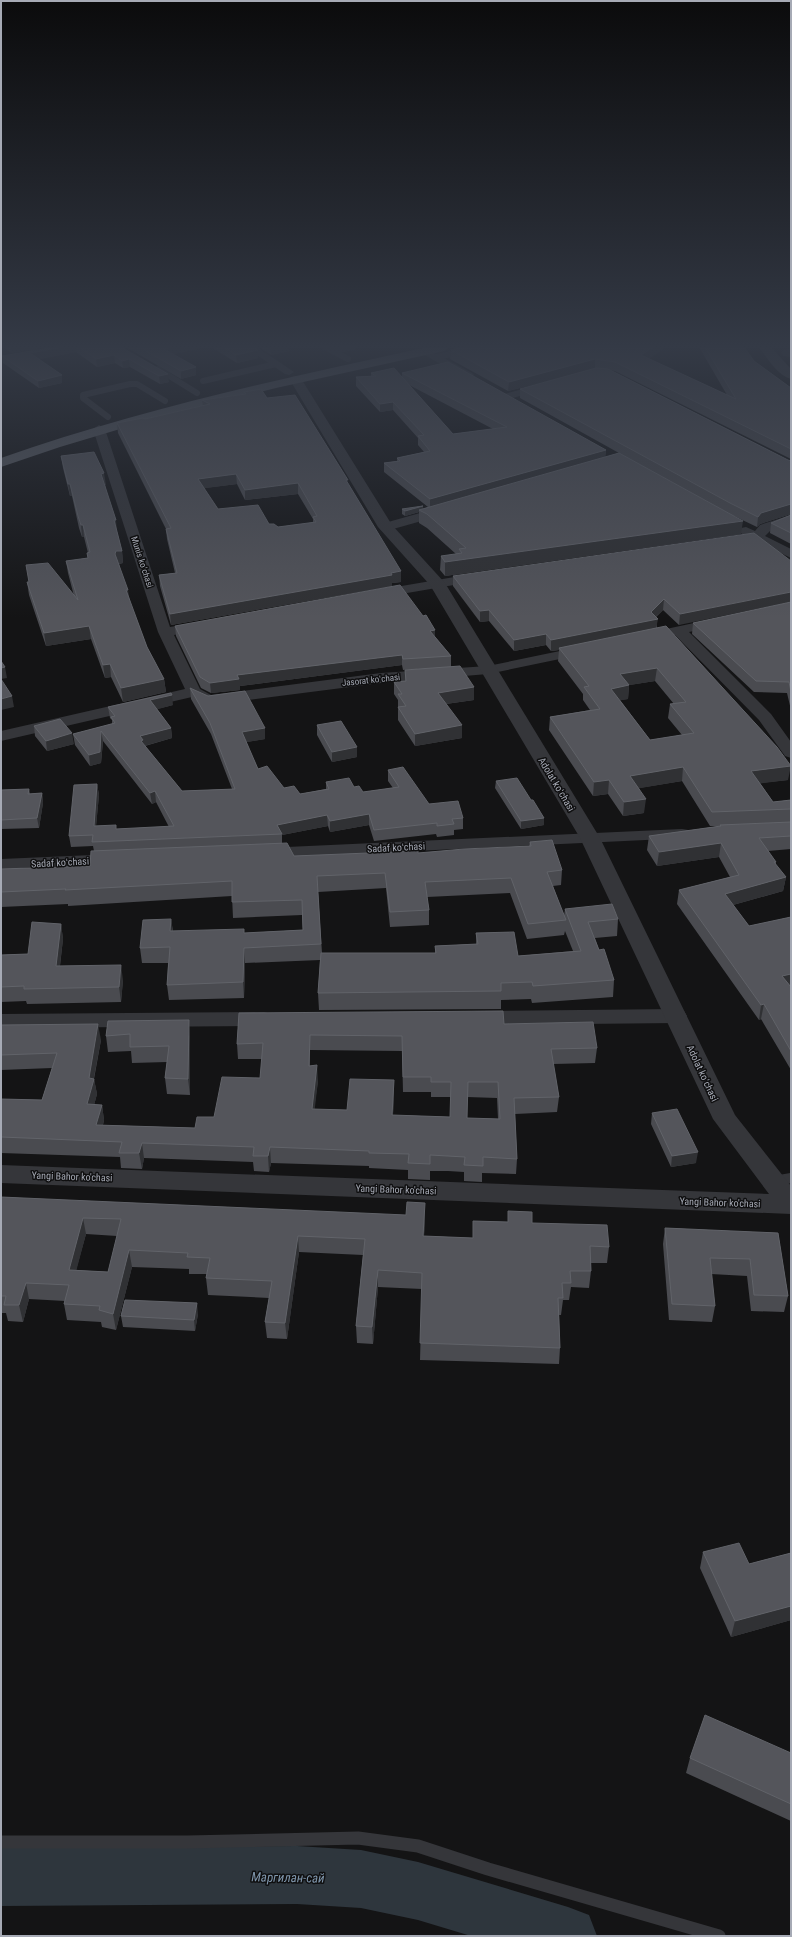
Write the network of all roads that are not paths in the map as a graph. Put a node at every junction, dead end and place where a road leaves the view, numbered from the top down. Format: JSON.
{"nodes":[{"id":1,"x":49,"y":437,"type":"edge"},
{"id":2,"x":73,"y":437,"type":"edge"},
{"id":3,"x":102,"y":437,"type":"edge"},
{"id":4,"x":330,"y":437,"type":"edge"},
{"id":5,"x":1,"y":454,"type":"edge"},
{"id":6,"x":1,"y":463,"type":"edge"},
{"id":7,"x":454,"y":507,"type":"edge"},
{"id":8,"x":791,"y":519,"type":"edge"},
{"id":9,"x":736,"y":525,"type":"edge"},
{"id":10,"x":386,"y":526,"type":"junction"},
{"id":11,"x":757,"y":537,"type":"junction"},
{"id":12,"x":718,"y":542,"type":"edge"},
{"id":13,"x":791,"y":554,"type":"edge"},
{"id":14,"x":492,"y":575,"type":"edge"},
{"id":15,"x":437,"y":583,"type":"junction"},
{"id":16,"x":367,"y":596,"type":"edge"},
{"id":17,"x":731,"y":620,"type":"edge"},
{"id":18,"x":211,"y":624,"type":"edge"},
{"id":19,"x":679,"y":631,"type":"junction"},
{"id":20,"x":165,"y":632,"type":"junction"},
{"id":21,"x":633,"y":640,"type":"edge"},
{"id":22,"x":595,"y":648,"type":"edge"},
{"id":23,"x":488,"y":670,"type":"junction"},
{"id":24,"x":194,"y":692,"type":"junction"},
{"id":25,"x":1,"y":736,"type":"edge"},
{"id":26,"x":791,"y":753,"type":"edge"},
{"id":27,"x":698,"y":833,"type":"edge"},
{"id":28,"x":590,"y":838,"type":"junction"},
{"id":29,"x":248,"y":854,"type":"edge"},
{"id":30,"x":128,"y":859,"type":"edge"},
{"id":31,"x":1,"y":864,"type":"edge"},
{"id":32,"x":677,"y":1016,"type":"junction"},
{"id":33,"x":462,"y":1018,"type":"edge"},
{"id":34,"x":280,"y":1019,"type":"edge"},
{"id":35,"x":1,"y":1021,"type":"edge"},
{"id":36,"x":1,"y":1174,"type":"edge"},
{"id":37,"x":782,"y":1180,"type":"edge"},
{"id":38,"x":791,"y":1204,"type":"edge"},
{"id":39,"x":1,"y":1842,"type":"edge"},
{"id":40,"x":719,"y":1936,"type":"edge"}],
"edges":[{"from":1,"to":5,"type":"highway"},
{"from":2,"to":6,"type":"highway"},
{"from":3,"to":20,"type":"street","name":"Munis koʻchasi"},
{"from":4,"to":10,"type":"street","name":"Adolat koʻchasi"},
{"from":7,"to":10,"type":"street"},
{"from":8,"to":11,"type":"street"},
{"from":9,"to":11,"type":"street"},
{"from":10,"to":15,"type":"street","name":"Adolat koʻchasi"},
{"from":11,"to":12,"type":"street"},
{"from":11,"to":13,"type":"street"},
{"from":14,"to":15,"type":"street"},
{"from":15,"to":16,"type":"street"},
{"from":15,"to":23,"type":"street","name":"Adolat koʻchasi"},
{"from":17,"to":19,"type":"street"},
{"from":18,"to":20,"type":"street"},
{"from":19,"to":21,"type":"street"},
{"from":19,"to":26,"type":"street"},
{"from":20,"to":24,"type":"street","name":"Munis koʻchasi"},
{"from":22,"to":23,"type":"street","name":"Jasorat koʻchasi"},
{"from":23,"to":24,"type":"street","name":"Jasorat koʻchasi"},
{"from":23,"to":28,"type":"street","name":"Adolat koʻchasi"},
{"from":24,"to":25,"type":"street"},
{"from":27,"to":28,"type":"street","name":"Sadaf koʻchasi"},
{"from":28,"to":29,"type":"street","name":"Sadaf koʻchasi"},
{"from":28,"to":32,"type":"street","name":"Adolat koʻchasi"},
{"from":30,"to":31,"type":"street","name":"Sadaf koʻchasi"},
{"from":32,"to":33,"type":"street"},
{"from":32,"to":37,"type":"street","name":"Adolat koʻchasi"},
{"from":34,"to":35,"type":"street"},
{"from":36,"to":38,"type":"street","name":"Yangi Bahor ko'chasi"},
{"from":37,"to":38,"type":"street","name":"Adolat koʻchasi"},
{"from":39,"to":40,"type":"lane"}]}
